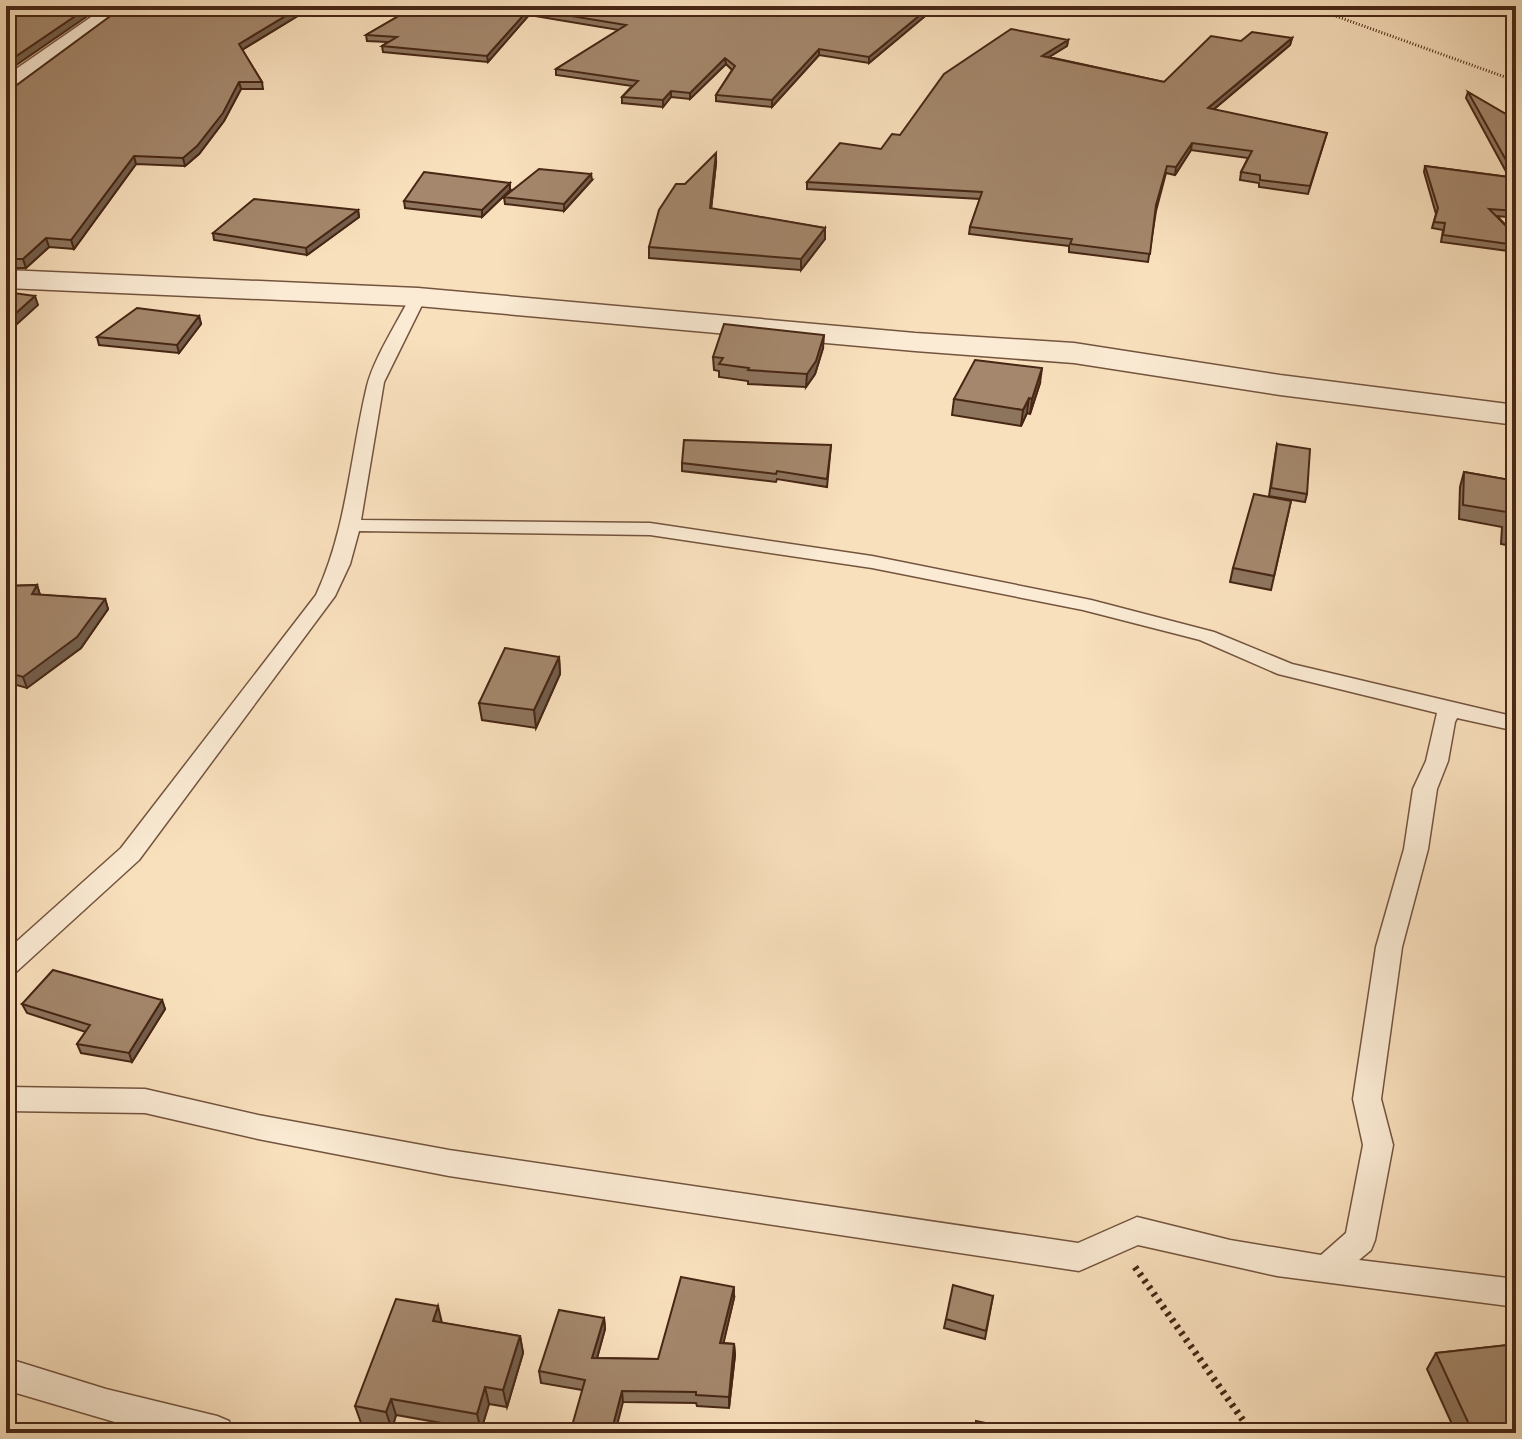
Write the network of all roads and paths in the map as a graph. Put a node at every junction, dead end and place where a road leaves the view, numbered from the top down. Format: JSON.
{"nodes":[{"id":1,"x":120,"y":6,"type":"edge"},
{"id":2,"x":1308,"y":6,"type":"edge"},
{"id":3,"x":1516,"y":81,"type":"edge"},
{"id":4,"x":6,"y":87,"type":"edge"},
{"id":5,"x":6,"y":279,"type":"edge"},
{"id":6,"x":418,"y":297,"type":"junction"},
{"id":7,"x":1516,"y":415,"type":"edge"},
{"id":8,"x":351,"y":525,"type":"junction"},
{"id":9,"x":1450,"y":709,"type":"junction"},
{"id":10,"x":1516,"y":724,"type":"edge"},
{"id":11,"x":6,"y":966,"type":"edge"},
{"id":12,"x":6,"y":1099,"type":"edge"},
{"id":13,"x":1117,"y":1240,"type":"junction"},
{"id":14,"x":1327,"y":1269,"type":"junction"},
{"id":15,"x":1516,"y":1293,"type":"edge"},
{"id":16,"x":6,"y":1374,"type":"edge"},
{"id":17,"x":217,"y":1433,"type":"edge"},
{"id":18,"x":1252,"y":1433,"type":"edge"}],
"edges":[{"from":1,"to":4,"type":"street"},
{"from":2,"to":3,"type":"path"},
{"from":5,"to":6,"type":"street"},
{"from":6,"to":7,"type":"street"},
{"from":6,"to":8,"type":"lane"},
{"from":8,"to":9,"type":"lane"},
{"from":8,"to":11,"type":"lane"},
{"from":9,"to":10,"type":"lane"},
{"from":9,"to":14,"type":"lane"},
{"from":12,"to":13,"type":"lane"},
{"from":13,"to":14,"type":"lane"},
{"from":13,"to":18,"type":"path"},
{"from":14,"to":15,"type":"lane"},
{"from":16,"to":17,"type":"lane"}]}
